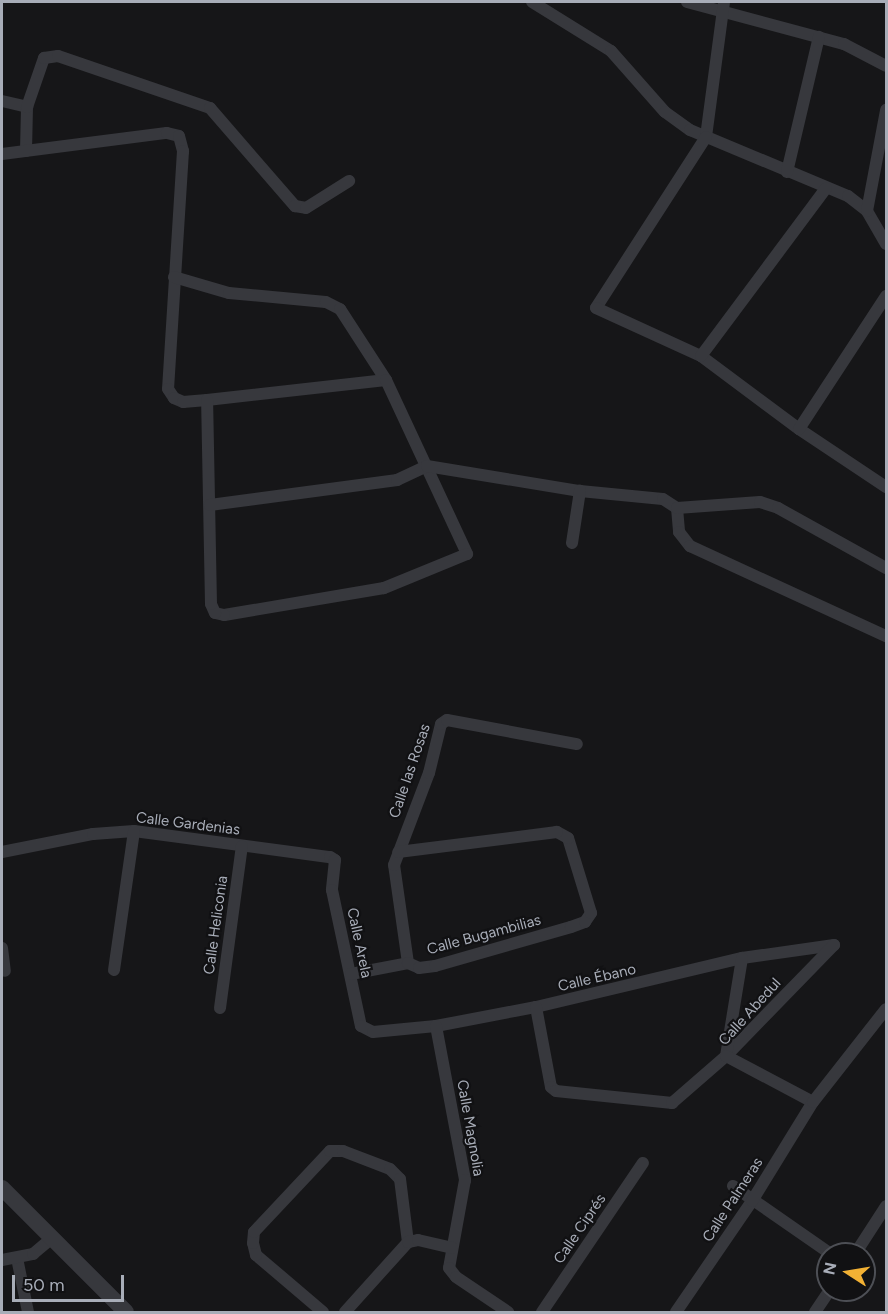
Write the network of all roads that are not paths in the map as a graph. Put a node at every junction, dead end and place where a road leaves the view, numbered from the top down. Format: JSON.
{"nodes":[{"id":1,"x":532,"y":2,"type":"edge"},
{"id":2,"x":687,"y":2,"type":"edge"},
{"id":3,"x":723,"y":7,"type":"edge"},
{"id":4,"x":819,"y":38,"type":"junction"},
{"id":5,"x":886,"y":66,"type":"edge"},
{"id":6,"x":2,"y":100,"type":"edge"},
{"id":7,"x":27,"y":107,"type":"junction"},
{"id":8,"x":886,"y":110,"type":"edge"},
{"id":9,"x":705,"y":137,"type":"junction"},
{"id":10,"x":26,"y":151,"type":"junction"},
{"id":11,"x":2,"y":154,"type":"edge"},
{"id":12,"x":787,"y":172,"type":"junction"},
{"id":13,"x":349,"y":181,"type":"dead end"},
{"id":14,"x":826,"y":188,"type":"junction"},
{"id":15,"x":867,"y":211,"type":"junction"},
{"id":16,"x":886,"y":244,"type":"edge"},
{"id":17,"x":174,"y":277,"type":"junction"},
{"id":18,"x":886,"y":296,"type":"edge"},
{"id":19,"x":701,"y":356,"type":"junction"},
{"id":20,"x":386,"y":380,"type":"junction"},
{"id":21,"x":207,"y":400,"type":"junction"},
{"id":22,"x":799,"y":429,"type":"junction"},
{"id":23,"x":427,"y":466,"type":"junction"},
{"id":24,"x":886,"y":486,"type":"edge"},
{"id":25,"x":580,"y":491,"type":"junction"},
{"id":26,"x":210,"y":505,"type":"junction"},
{"id":27,"x":677,"y":508,"type":"junction"},
{"id":28,"x":572,"y":543,"type":"dead end"},
{"id":29,"x":886,"y":568,"type":"edge"},
{"id":30,"x":886,"y":636,"type":"edge"},
{"id":31,"x":577,"y":744,"type":"dead end"},
{"id":32,"x":134,"y":831,"type":"junction"},
{"id":33,"x":242,"y":846,"type":"junction"},
{"id":34,"x":2,"y":852,"type":"edge"},
{"id":35,"x":398,"y":852,"type":"junction"},
{"id":36,"x":335,"y":860,"type":"joint"},
{"id":37,"x":834,"y":945,"type":"joint"},
{"id":38,"x":2,"y":948,"type":"edge"},
{"id":39,"x":742,"y":958,"type":"junction"},
{"id":40,"x":408,"y":963,"type":"junction"},
{"id":41,"x":114,"y":970,"type":"dead end"},
{"id":42,"x":5,"y":971,"type":"dead end"},
{"id":43,"x":351,"y":974,"type":"junction"},
{"id":44,"x":536,"y":1007,"type":"junction"},
{"id":45,"x":220,"y":1008,"type":"dead end"},
{"id":46,"x":886,"y":1009,"type":"edge"},
{"id":47,"x":436,"y":1026,"type":"junction"},
{"id":48,"x":365,"y":1031,"type":"joint"},
{"id":49,"x":726,"y":1056,"type":"junction"},
{"id":50,"x":813,"y":1102,"type":"junction"},
{"id":51,"x":643,"y":1163,"type":"dead end"},
{"id":52,"x":733,"y":1186,"type":"dead end"},
{"id":53,"x":2,"y":1188,"type":"edge"},
{"id":54,"x":752,"y":1201,"type":"junction"},
{"id":55,"x":886,"y":1206,"type":"edge"},
{"id":56,"x":52,"y":1238,"type":"junction"},
{"id":57,"x":408,"y":1242,"type":"junction"},
{"id":58,"x":863,"y":1242,"type":"edge"},
{"id":59,"x":816,"y":1244,"type":"edge"},
{"id":60,"x":452,"y":1248,"type":"junction"},
{"id":61,"x":17,"y":1258,"type":"junction"},
{"id":62,"x":2,"y":1260,"type":"edge"},
{"id":63,"x":28,"y":1312,"type":"edge"},
{"id":64,"x":126,"y":1312,"type":"edge"},
{"id":65,"x":323,"y":1312,"type":"edge"},
{"id":66,"x":345,"y":1312,"type":"edge"},
{"id":67,"x":508,"y":1312,"type":"edge"},
{"id":68,"x":542,"y":1312,"type":"edge"},
{"id":69,"x":675,"y":1312,"type":"edge"}],
"edges":[{"from":1,"to":9,"type":"street"},
{"from":2,"to":3,"type":"street"},
{"from":3,"to":4,"type":"street"},
{"from":3,"to":9,"type":"street"},
{"from":4,"to":5,"type":"street"},
{"from":4,"to":12,"type":"street"},
{"from":6,"to":7,"type":"street"},
{"from":7,"to":10,"type":"street"},
{"from":7,"to":13,"type":"street"},
{"from":8,"to":15,"type":"street"},
{"from":9,"to":12,"type":"street"},
{"from":9,"to":19,"type":"street"},
{"from":10,"to":11,"type":"street"},
{"from":10,"to":17,"type":"street"},
{"from":12,"to":14,"type":"street"},
{"from":14,"to":15,"type":"street"},
{"from":14,"to":19,"type":"street"},
{"from":15,"to":16,"type":"street"},
{"from":17,"to":20,"type":"street"},
{"from":17,"to":21,"type":"street"},
{"from":18,"to":22,"type":"street"},
{"from":19,"to":22,"type":"street"},
{"from":20,"to":21,"type":"street"},
{"from":20,"to":23,"type":"street"},
{"from":21,"to":26,"type":"street"},
{"from":22,"to":24,"type":"street"},
{"from":23,"to":25,"type":"street"},
{"from":23,"to":26,"type":"street"},
{"from":23,"to":26,"type":"street"},
{"from":25,"to":27,"type":"street"},
{"from":25,"to":28,"type":"street"},
{"from":27,"to":29,"type":"street"},
{"from":27,"to":30,"type":"street"},
{"from":31,"to":35,"type":"street","name":"Calle las Rosas"},
{"from":32,"to":33,"type":"street","name":"Calle Gardenias"},
{"from":32,"to":34,"type":"street","name":"Calle Gardenias"},
{"from":32,"to":41,"type":"street"},
{"from":33,"to":36,"type":"street","name":"Calle Gardenias"},
{"from":33,"to":45,"type":"street","name":"Calle Heliconia"},
{"from":35,"to":40,"type":"street","name":"Calle las Rosas"},
{"from":35,"to":40,"type":"street","name":"Calle Bugambilias"},
{"from":36,"to":43,"type":"street","name":"Calle Arela"},
{"from":37,"to":39,"type":"street","name":"Calle Ébano"},
{"from":37,"to":49,"type":"street","name":"Calle Abedul"},
{"from":38,"to":42,"type":"street"},
{"from":39,"to":44,"type":"street","name":"Calle Ébano"},
{"from":39,"to":49,"type":"street"},
{"from":40,"to":43,"type":"street","name":"Calle Bugambilias"},
{"from":43,"to":48,"type":"street","name":"Calle Arela"},
{"from":44,"to":47,"type":"street","name":"Calle Ébano"},
{"from":44,"to":49,"type":"street"},
{"from":46,"to":50,"type":"street","name":"Calle Palmeras"},
{"from":47,"to":48,"type":"street","name":"Calle Ébano"},
{"from":47,"to":60,"type":"street","name":"Calle Magnolia"},
{"from":49,"to":50,"type":"street","name":"Calle Abedul"},
{"from":50,"to":54,"type":"street","name":"Calle Palmeras"},
{"from":51,"to":68,"type":"street","name":"Calle Ciprés"},
{"from":52,"to":54,"type":"street"},
{"from":53,"to":56,"type":"street"},
{"from":54,"to":59,"type":"street"},
{"from":54,"to":69,"type":"street","name":"Calle Palmeras"},
{"from":55,"to":58,"type":"street"},
{"from":56,"to":61,"type":"street"},
{"from":56,"to":64,"type":"street"},
{"from":57,"to":60,"type":"street"},
{"from":57,"to":65,"type":"street"},
{"from":57,"to":66,"type":"street"},
{"from":60,"to":67,"type":"street","name":"Calle Magnolia"},
{"from":61,"to":62,"type":"street"},
{"from":61,"to":63,"type":"street"}]}
